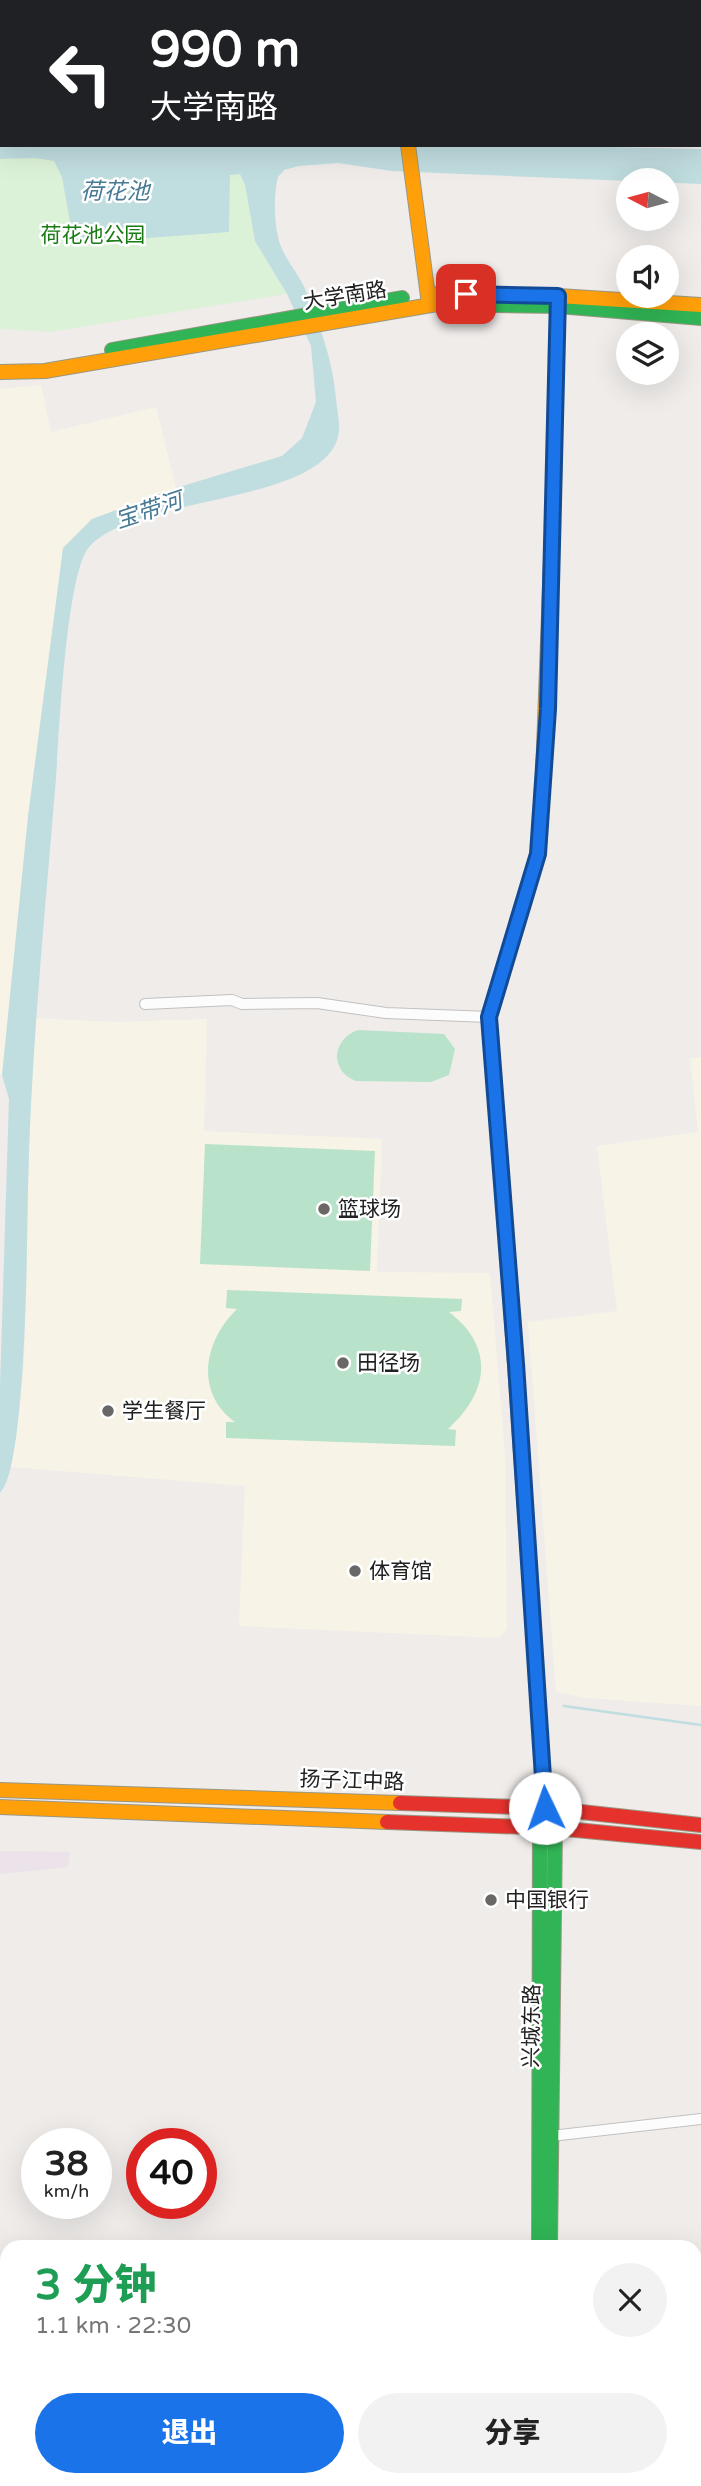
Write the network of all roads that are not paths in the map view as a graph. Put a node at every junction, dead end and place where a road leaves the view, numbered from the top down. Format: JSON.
{"nodes":[{"id":1,"x":408,"y":147,"type":"edge"},
{"id":2,"x":428,"y":299,"type":"junction"},
{"id":3,"x":558,"y":301,"type":"junction"},
{"id":4,"x":701,"y":305,"type":"edge"},
{"id":5,"x":701,"y":318,"type":"edge"},
{"id":6,"x":291,"y":321,"type":"junction"},
{"id":7,"x":0,"y":363,"type":"edge"},
{"id":8,"x":0,"y":372,"type":"edge"},
{"id":9,"x":145,"y":1004,"type":"dead end"},
{"id":10,"x":489,"y":1017,"type":"junction"},
{"id":11,"x":0,"y":1790,"type":"edge"},
{"id":12,"x":0,"y":1807,"type":"edge"},
{"id":13,"x":545,"y":1808,"type":"junction"},
{"id":14,"x":701,"y":1825,"type":"edge"},
{"id":15,"x":540,"y":1827,"type":"junction"},
{"id":16,"x":555,"y":1828,"type":"junction"},
{"id":17,"x":701,"y":1842,"type":"edge"},
{"id":18,"x":701,"y":2119,"type":"edge"},
{"id":19,"x":551,"y":2136,"type":"junction"},
{"id":20,"x":540,"y":2240,"type":"edge"},
{"id":21,"x":550,"y":2240,"type":"edge"}],
"edges":[{"from":1,"to":2,"type":"street"},
{"from":2,"to":3,"type":"street","name":"大学南路"},
{"from":2,"to":6,"type":"street","name":"大学南路"},
{"from":3,"to":4,"type":"street","name":"大学南路"},
{"from":3,"to":5,"type":"street","name":"大学南路"},
{"from":3,"to":10,"type":"street","name":"兴城东路"},
{"from":6,"to":7,"type":"street","name":"大学南路"},
{"from":6,"to":8,"type":"street","name":"大学南路"},
{"from":9,"to":10,"type":"street"},
{"from":10,"to":13,"type":"street","name":"兴城东路"},
{"from":11,"to":13,"type":"street","name":"扬子江中路"},
{"from":12,"to":15,"type":"street","name":"扬子江中路"},
{"from":13,"to":14,"type":"street","name":"扬子江中路"},
{"from":13,"to":15,"type":"street","name":"兴城东路"},
{"from":13,"to":16,"type":"street","name":"兴城东路"},
{"from":15,"to":16,"type":"street","name":"扬子江中路"},
{"from":15,"to":20,"type":"street","name":"兴城东路"},
{"from":16,"to":17,"type":"street","name":"扬子江中路"},
{"from":16,"to":19,"type":"street","name":"兴城东路"},
{"from":18,"to":19,"type":"street"},
{"from":19,"to":21,"type":"street","name":"兴城东路"}]}
